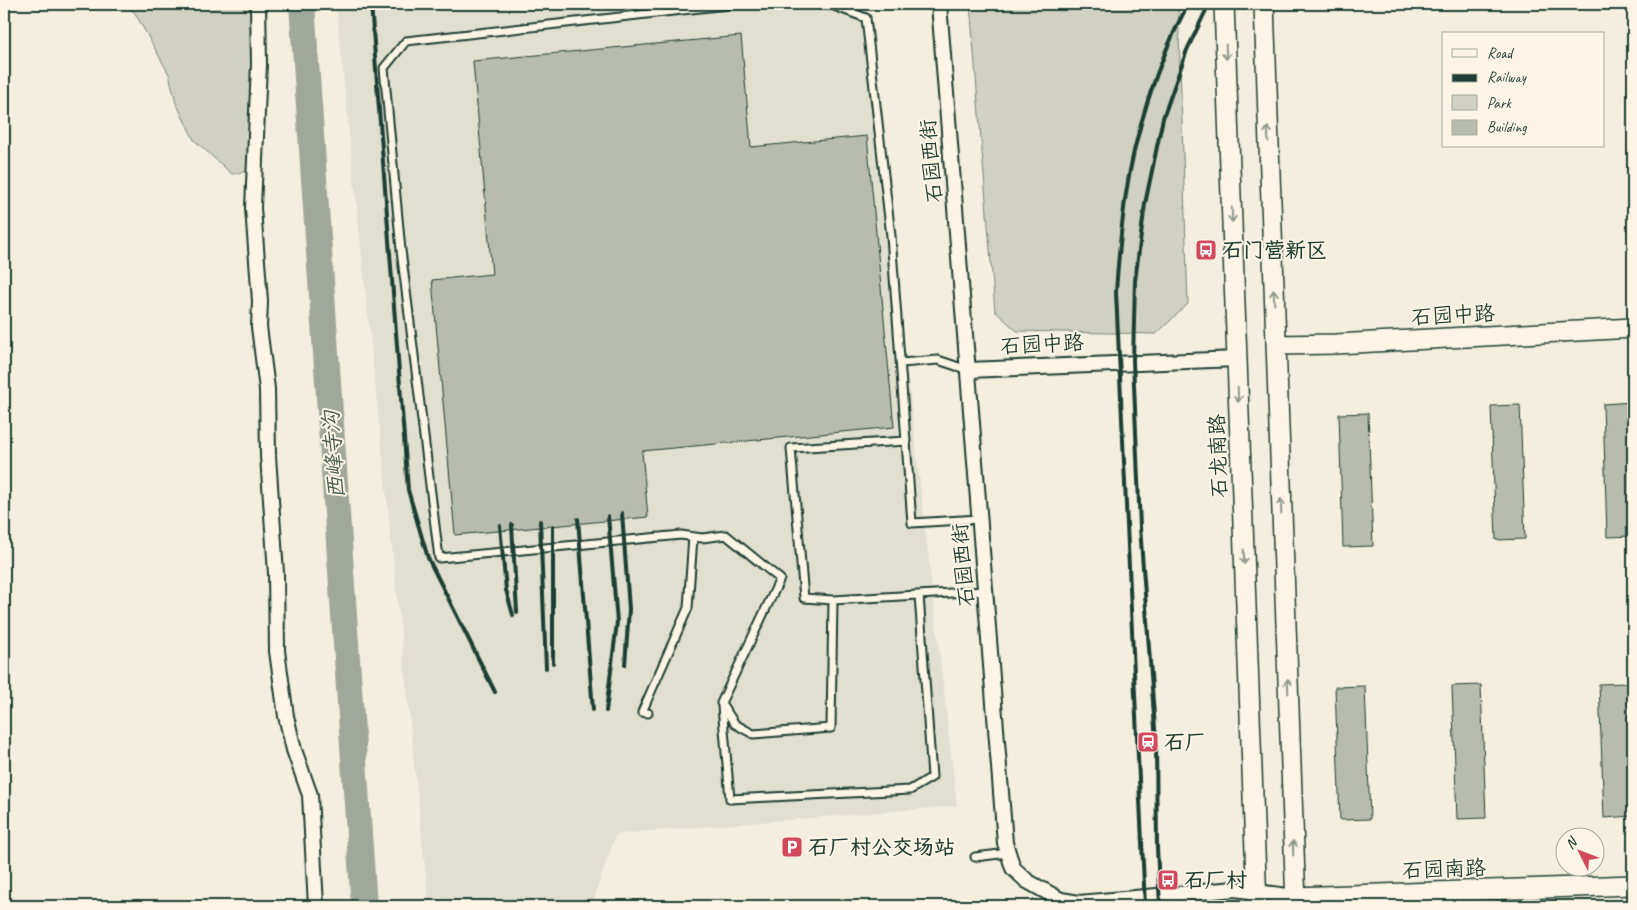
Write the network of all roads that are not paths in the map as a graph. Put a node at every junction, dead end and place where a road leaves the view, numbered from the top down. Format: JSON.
{"nodes":[{"id":1,"x":258,"y":4,"type":"edge"},
{"id":2,"x":736,"y":4,"type":"edge"},
{"id":3,"x":829,"y":4,"type":"edge"},
{"id":4,"x":939,"y":4,"type":"edge"},
{"id":5,"x":1224,"y":4,"type":"edge"},
{"id":6,"x":1264,"y":4,"type":"edge"},
{"id":7,"x":1633,"y":328,"type":"edge"},
{"id":8,"x":1276,"y":346,"type":"junction"},
{"id":9,"x":1237,"y":359,"type":"junction"},
{"id":10,"x":900,"y":363,"type":"junction"},
{"id":11,"x":968,"y":370,"type":"junction"},
{"id":12,"x":906,"y":441,"type":"junction"},
{"id":13,"x":979,"y":519,"type":"junction"},
{"id":14,"x":693,"y":537,"type":"junction"},
{"id":15,"x":985,"y":591,"type":"junction"},
{"id":16,"x":919,"y":595,"type":"junction"},
{"id":17,"x":833,"y":600,"type":"junction"},
{"id":18,"x":721,"y":703,"type":"junction"},
{"id":19,"x":648,"y":713,"type":"dead end"},
{"id":20,"x":1008,"y":853,"type":"junction"},
{"id":21,"x":975,"y":857,"type":"dead end"},
{"id":22,"x":1633,"y":885,"type":"edge"},
{"id":23,"x":1256,"y":899,"type":"edge"},
{"id":24,"x":1295,"y":902,"type":"edge"},
{"id":25,"x":316,"y":906,"type":"edge"}],
"edges":[{"from":1,"to":25,"type":"street"},
{"from":2,"to":14,"type":"lane"},
{"from":3,"to":10,"type":"lane"},
{"from":4,"to":11,"type":"street","name":"石园西街"},
{"from":5,"to":9,"type":"main road","name":"石龙南路","one_way":true},
{"from":8,"to":6,"type":"main road","one_way":true},
{"from":7,"to":8,"type":"main road","name":"石园中路"},
{"from":24,"to":8,"type":"main road","one_way":true},
{"from":9,"to":11,"type":"street","name":"石园中路"},
{"from":9,"to":23,"type":"main road","name":"石龙南路","one_way":true},
{"from":10,"to":11,"type":"lane"},
{"from":10,"to":12,"type":"lane"},
{"from":11,"to":13,"type":"street","name":"石园西街"},
{"from":12,"to":13,"type":"lane"},
{"from":12,"to":17,"type":"lane"},
{"from":13,"to":15,"type":"street","name":"石园西街"},
{"from":14,"to":18,"type":"lane"},
{"from":14,"to":19,"type":"lane"},
{"from":15,"to":16,"type":"lane"},
{"from":15,"to":20,"type":"street","name":"石园西街"},
{"from":16,"to":17,"type":"lane"},
{"from":16,"to":18,"type":"lane"},
{"from":17,"to":18,"type":"lane"},
{"from":20,"to":21,"type":"lane"},
{"from":20,"to":23,"type":"street","name":"石园西街"},
{"from":22,"to":24,"type":"main road","name":"石园南路"},
{"from":23,"to":24,"type":"street","name":"石园南路"}]}
